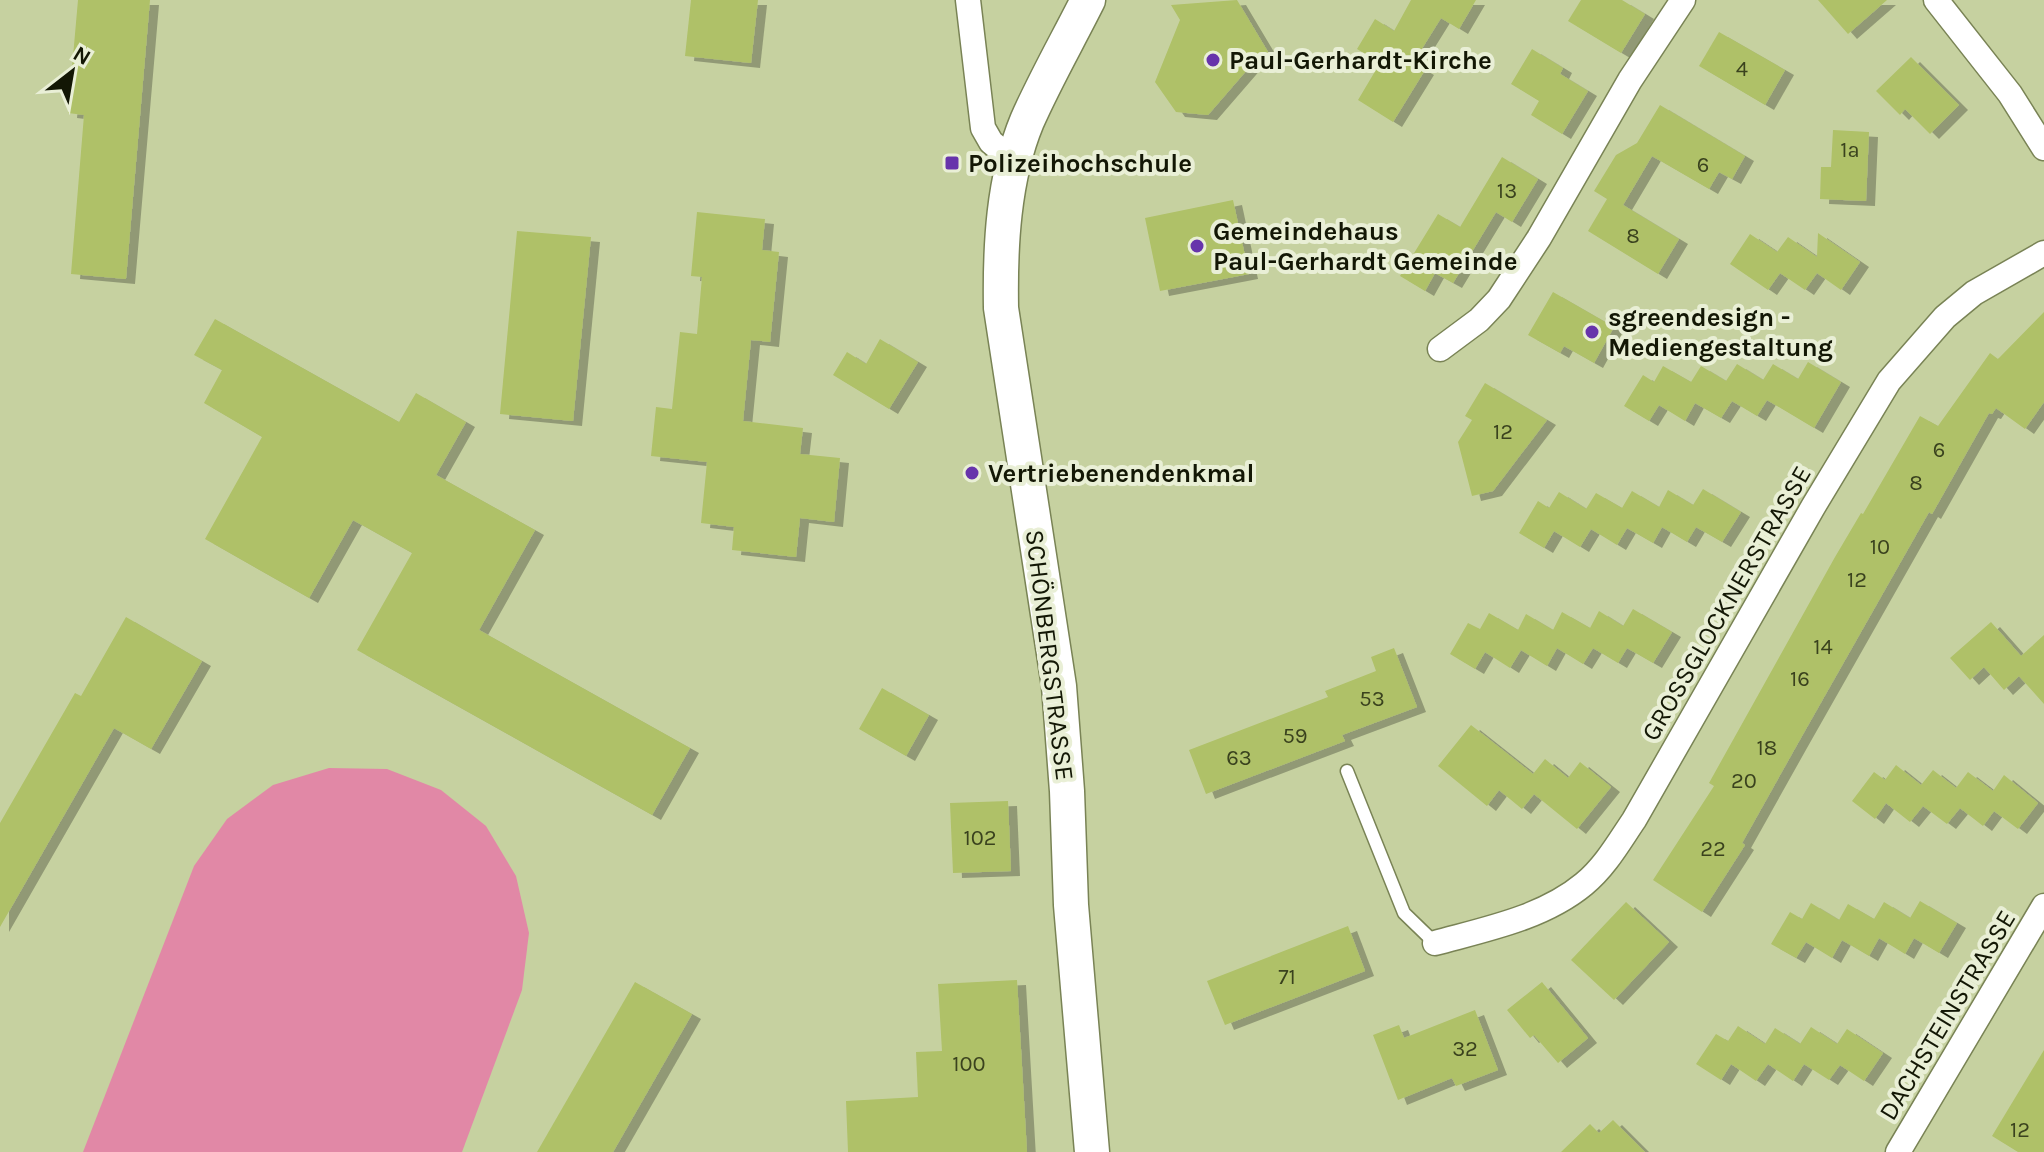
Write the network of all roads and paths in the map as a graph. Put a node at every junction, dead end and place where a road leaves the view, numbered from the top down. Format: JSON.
{"nodes":[{"id":1,"x":968,"y":0,"type":"edge"},
{"id":2,"x":1088,"y":0,"type":"edge"},
{"id":3,"x":1683,"y":0,"type":"edge"},
{"id":4,"x":1936,"y":0,"type":"edge"},
{"id":5,"x":2044,"y":148,"type":"edge"},
{"id":6,"x":1014,"y":161,"type":"junction"},
{"id":7,"x":2044,"y":253,"type":"edge"},
{"id":8,"x":1440,"y":349,"type":"dead end"},
{"id":9,"x":1347,"y":771,"type":"dead end"},
{"id":10,"x":2044,"y":906,"type":"edge"},
{"id":11,"x":1435,"y":943,"type":"joint"},
{"id":12,"x":1092,"y":1152,"type":"edge"},
{"id":13,"x":1898,"y":1152,"type":"edge"}],
"edges":[{"from":1,"to":6,"type":"street"},
{"from":2,"to":6,"type":"street","name":"SCHÖNBERGSTRASSE"},
{"from":3,"to":8,"type":"street"},
{"from":4,"to":5,"type":"street"},
{"from":6,"to":12,"type":"street","name":"SCHÖNBERGSTRASSE"},
{"from":7,"to":11,"type":"street","name":"GROSSGLOCKNERSTRASSE"},
{"from":9,"to":11,"type":"lane"},
{"from":10,"to":13,"type":"street","name":"DACHSTEINSTRASSE"}]}
